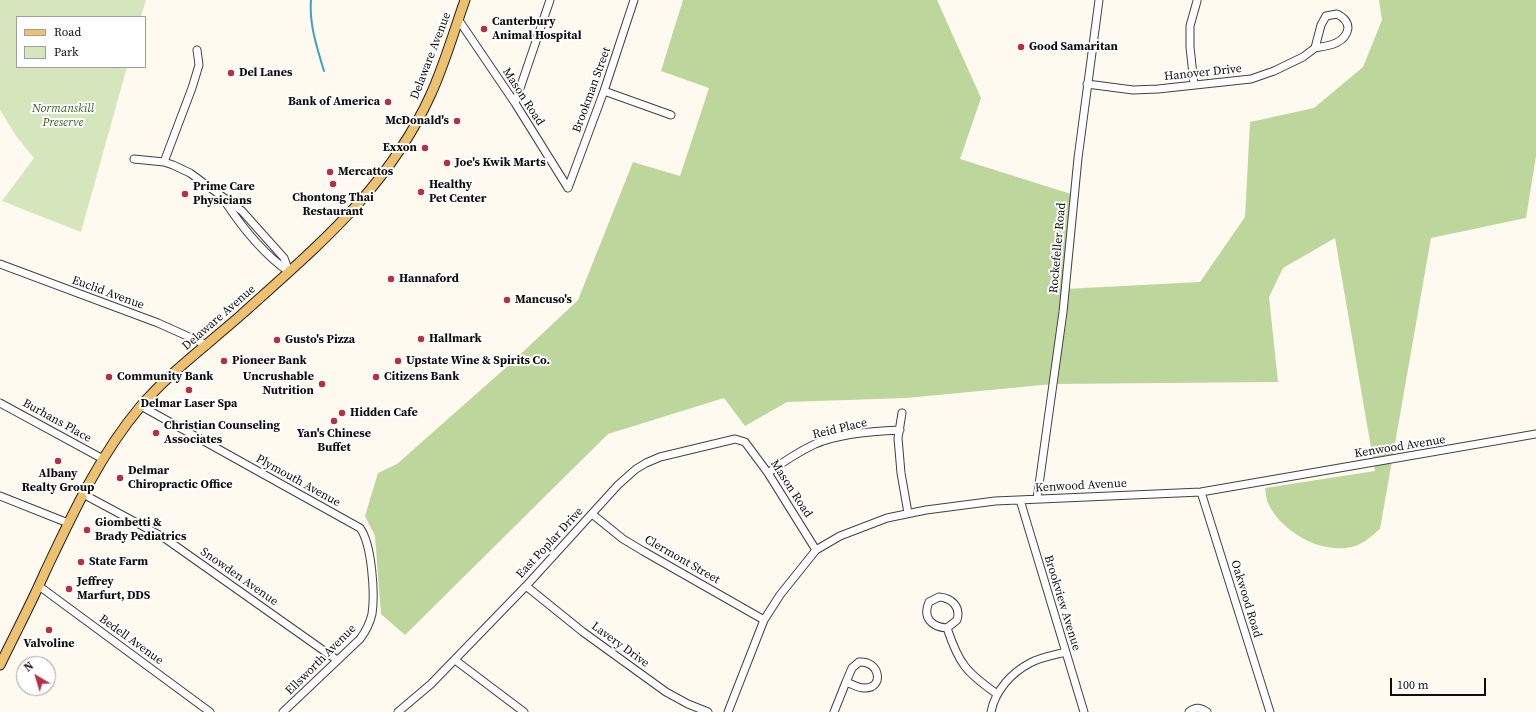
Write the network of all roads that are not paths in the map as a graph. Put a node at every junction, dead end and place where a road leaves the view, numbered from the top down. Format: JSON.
{"nodes":[{"id":1,"x":465,"y":0,"type":"edge"},
{"id":2,"x":550,"y":0,"type":"edge"},
{"id":3,"x":634,"y":0,"type":"edge"},
{"id":4,"x":1099,"y":0,"type":"edge"},
{"id":5,"x":1198,"y":0,"type":"edge"},
{"id":6,"x":458,"y":19,"type":"junction"},
{"id":7,"x":1315,"y":48,"type":"junction"},
{"id":8,"x":197,"y":50,"type":"dead end"},
{"id":9,"x":1087,"y":84,"type":"junction"},
{"id":10,"x":1194,"y":84,"type":"junction"},
{"id":11,"x":604,"y":91,"type":"junction"},
{"id":12,"x":515,"y":104,"type":"junction"},
{"id":13,"x":671,"y":115,"type":"dead end"},
{"id":14,"x":134,"y":159,"type":"dead end"},
{"id":15,"x":164,"y":162,"type":"junction"},
{"id":16,"x":568,"y":188,"type":"joint"},
{"id":17,"x":0,"y":264,"type":"edge"},
{"id":18,"x":289,"y":272,"type":"junction"},
{"id":19,"x":207,"y":344,"type":"junction"},
{"id":20,"x":0,"y":403,"type":"edge"},
{"id":21,"x":141,"y":406,"type":"junction"},
{"id":22,"x":902,"y":413,"type":"dead end"},
{"id":23,"x":900,"y":430,"type":"junction"},
{"id":24,"x":1536,"y":434,"type":"edge"},
{"id":25,"x":745,"y":442,"type":"joint"},
{"id":26,"x":103,"y":459,"type":"junction"},
{"id":27,"x":768,"y":473,"type":"junction"},
{"id":28,"x":1201,"y":492,"type":"junction"},
{"id":29,"x":83,"y":494,"type":"junction"},
{"id":30,"x":0,"y":496,"type":"edge"},
{"id":31,"x":1037,"y":499,"type":"junction"},
{"id":32,"x":1020,"y":500,"type":"junction"},
{"id":33,"x":908,"y":513,"type":"junction"},
{"id":34,"x":592,"y":514,"type":"junction"},
{"id":35,"x":68,"y":523,"type":"junction"},
{"id":36,"x":360,"y":528,"type":"joint"},
{"id":37,"x":816,"y":550,"type":"junction"},
{"id":38,"x":39,"y":586,"type":"junction"},
{"id":39,"x":526,"y":586,"type":"junction"},
{"id":40,"x":764,"y":620,"type":"junction"},
{"id":41,"x":947,"y":628,"type":"junction"},
{"id":42,"x":1066,"y":652,"type":"junction"},
{"id":43,"x":337,"y":660,"type":"junction"},
{"id":44,"x":455,"y":660,"type":"junction"},
{"id":45,"x":0,"y":666,"type":"edge"},
{"id":46,"x":846,"y":682,"type":"junction"},
{"id":47,"x":997,"y":694,"type":"junction"},
{"id":48,"x":210,"y":712,"type":"edge"},
{"id":49,"x":284,"y":712,"type":"edge"},
{"id":50,"x":398,"y":712,"type":"edge"},
{"id":51,"x":524,"y":712,"type":"edge"},
{"id":52,"x":708,"y":712,"type":"edge"},
{"id":53,"x":728,"y":712,"type":"edge"},
{"id":54,"x":834,"y":712,"type":"edge"},
{"id":55,"x":991,"y":712,"type":"edge"},
{"id":56,"x":1084,"y":712,"type":"edge"},
{"id":57,"x":1189,"y":712,"type":"edge"},
{"id":58,"x":1208,"y":712,"type":"edge"},
{"id":59,"x":1270,"y":712,"type":"edge"}],
"edges":[{"from":1,"to":6,"type":"main road","name":"Delaware Avenue"},
{"from":2,"to":12,"type":"street"},
{"from":3,"to":11,"type":"street","name":"Brookman Street"},
{"from":4,"to":9,"type":"street","name":"Rockefeller Road"},
{"from":5,"to":10,"type":"street"},
{"from":6,"to":12,"type":"street","name":"Mason Road"},
{"from":6,"to":18,"type":"main road","name":"Delaware Avenue"},
{"from":7,"to":7,"type":"street","name":"Hanover Drive"},
{"from":7,"to":10,"type":"street","name":"Hanover Drive"},
{"from":8,"to":15,"type":"street"},
{"from":9,"to":10,"type":"street","name":"Hanover Drive"},
{"from":9,"to":31,"type":"street","name":"Rockefeller Road"},
{"from":11,"to":13,"type":"street"},
{"from":11,"to":16,"type":"street","name":"Brookman Street"},
{"from":12,"to":16,"type":"street","name":"Mason Road"},
{"from":14,"to":15,"type":"street"},
{"from":15,"to":18,"type":"street"},
{"from":17,"to":19,"type":"street","name":"Euclid Avenue"},
{"from":18,"to":19,"type":"main road","name":"Delaware Avenue"},
{"from":19,"to":21,"type":"main road","name":"Delaware Avenue"},
{"from":20,"to":26,"type":"street","name":"Burhans Place"},
{"from":21,"to":26,"type":"main road","name":"Delaware Avenue"},
{"from":21,"to":36,"type":"street","name":"Plymouth Avenue"},
{"from":22,"to":23,"type":"street"},
{"from":23,"to":27,"type":"street","name":"Reid Place"},
{"from":23,"to":33,"type":"street"},
{"from":24,"to":28,"type":"street","name":"Kenwood Avenue"},
{"from":25,"to":27,"type":"street","name":"Mason Road"},
{"from":25,"to":34,"type":"street","name":"East Poplar Drive"},
{"from":26,"to":29,"type":"main road","name":"Delaware Avenue"},
{"from":27,"to":37,"type":"street","name":"Mason Road"},
{"from":28,"to":31,"type":"street","name":"Kenwood Avenue"},
{"from":28,"to":59,"type":"street","name":"Oakwood Road"},
{"from":29,"to":35,"type":"main road","name":"Delaware Avenue"},
{"from":29,"to":43,"type":"street","name":"Snowden Avenue"},
{"from":30,"to":35,"type":"street"},
{"from":31,"to":32,"type":"street","name":"Kenwood Avenue"},
{"from":32,"to":33,"type":"street","name":"Kenwood Avenue"},
{"from":32,"to":42,"type":"street","name":"Brookview Avenue"},
{"from":33,"to":37,"type":"street","name":"Kenwood Avenue"},
{"from":34,"to":39,"type":"street","name":"East Poplar Drive"},
{"from":34,"to":40,"type":"street","name":"Clermont Street"},
{"from":35,"to":38,"type":"main road","name":"Delaware Avenue"},
{"from":36,"to":43,"type":"street","name":"Ellsworth Avenue"},
{"from":37,"to":40,"type":"street","name":"Kenwood Avenue"},
{"from":38,"to":45,"type":"main road","name":"Delaware Avenue"},
{"from":38,"to":48,"type":"street","name":"Bedell Avenue"},
{"from":39,"to":44,"type":"street","name":"East Poplar Drive"},
{"from":39,"to":52,"type":"street","name":"Lavery Drive"},
{"from":40,"to":53,"type":"street","name":"Kenwood Avenue"},
{"from":41,"to":41,"type":"street"},
{"from":41,"to":47,"type":"street"},
{"from":42,"to":47,"type":"street"},
{"from":42,"to":56,"type":"street","name":"Brookview Avenue"},
{"from":43,"to":49,"type":"street","name":"Ellsworth Avenue"},
{"from":44,"to":50,"type":"street","name":"East Poplar Drive"},
{"from":44,"to":51,"type":"street"},
{"from":46,"to":46,"type":"street"},
{"from":46,"to":54,"type":"street"},
{"from":47,"to":55,"type":"street"},
{"from":57,"to":58,"type":"street"}]}
